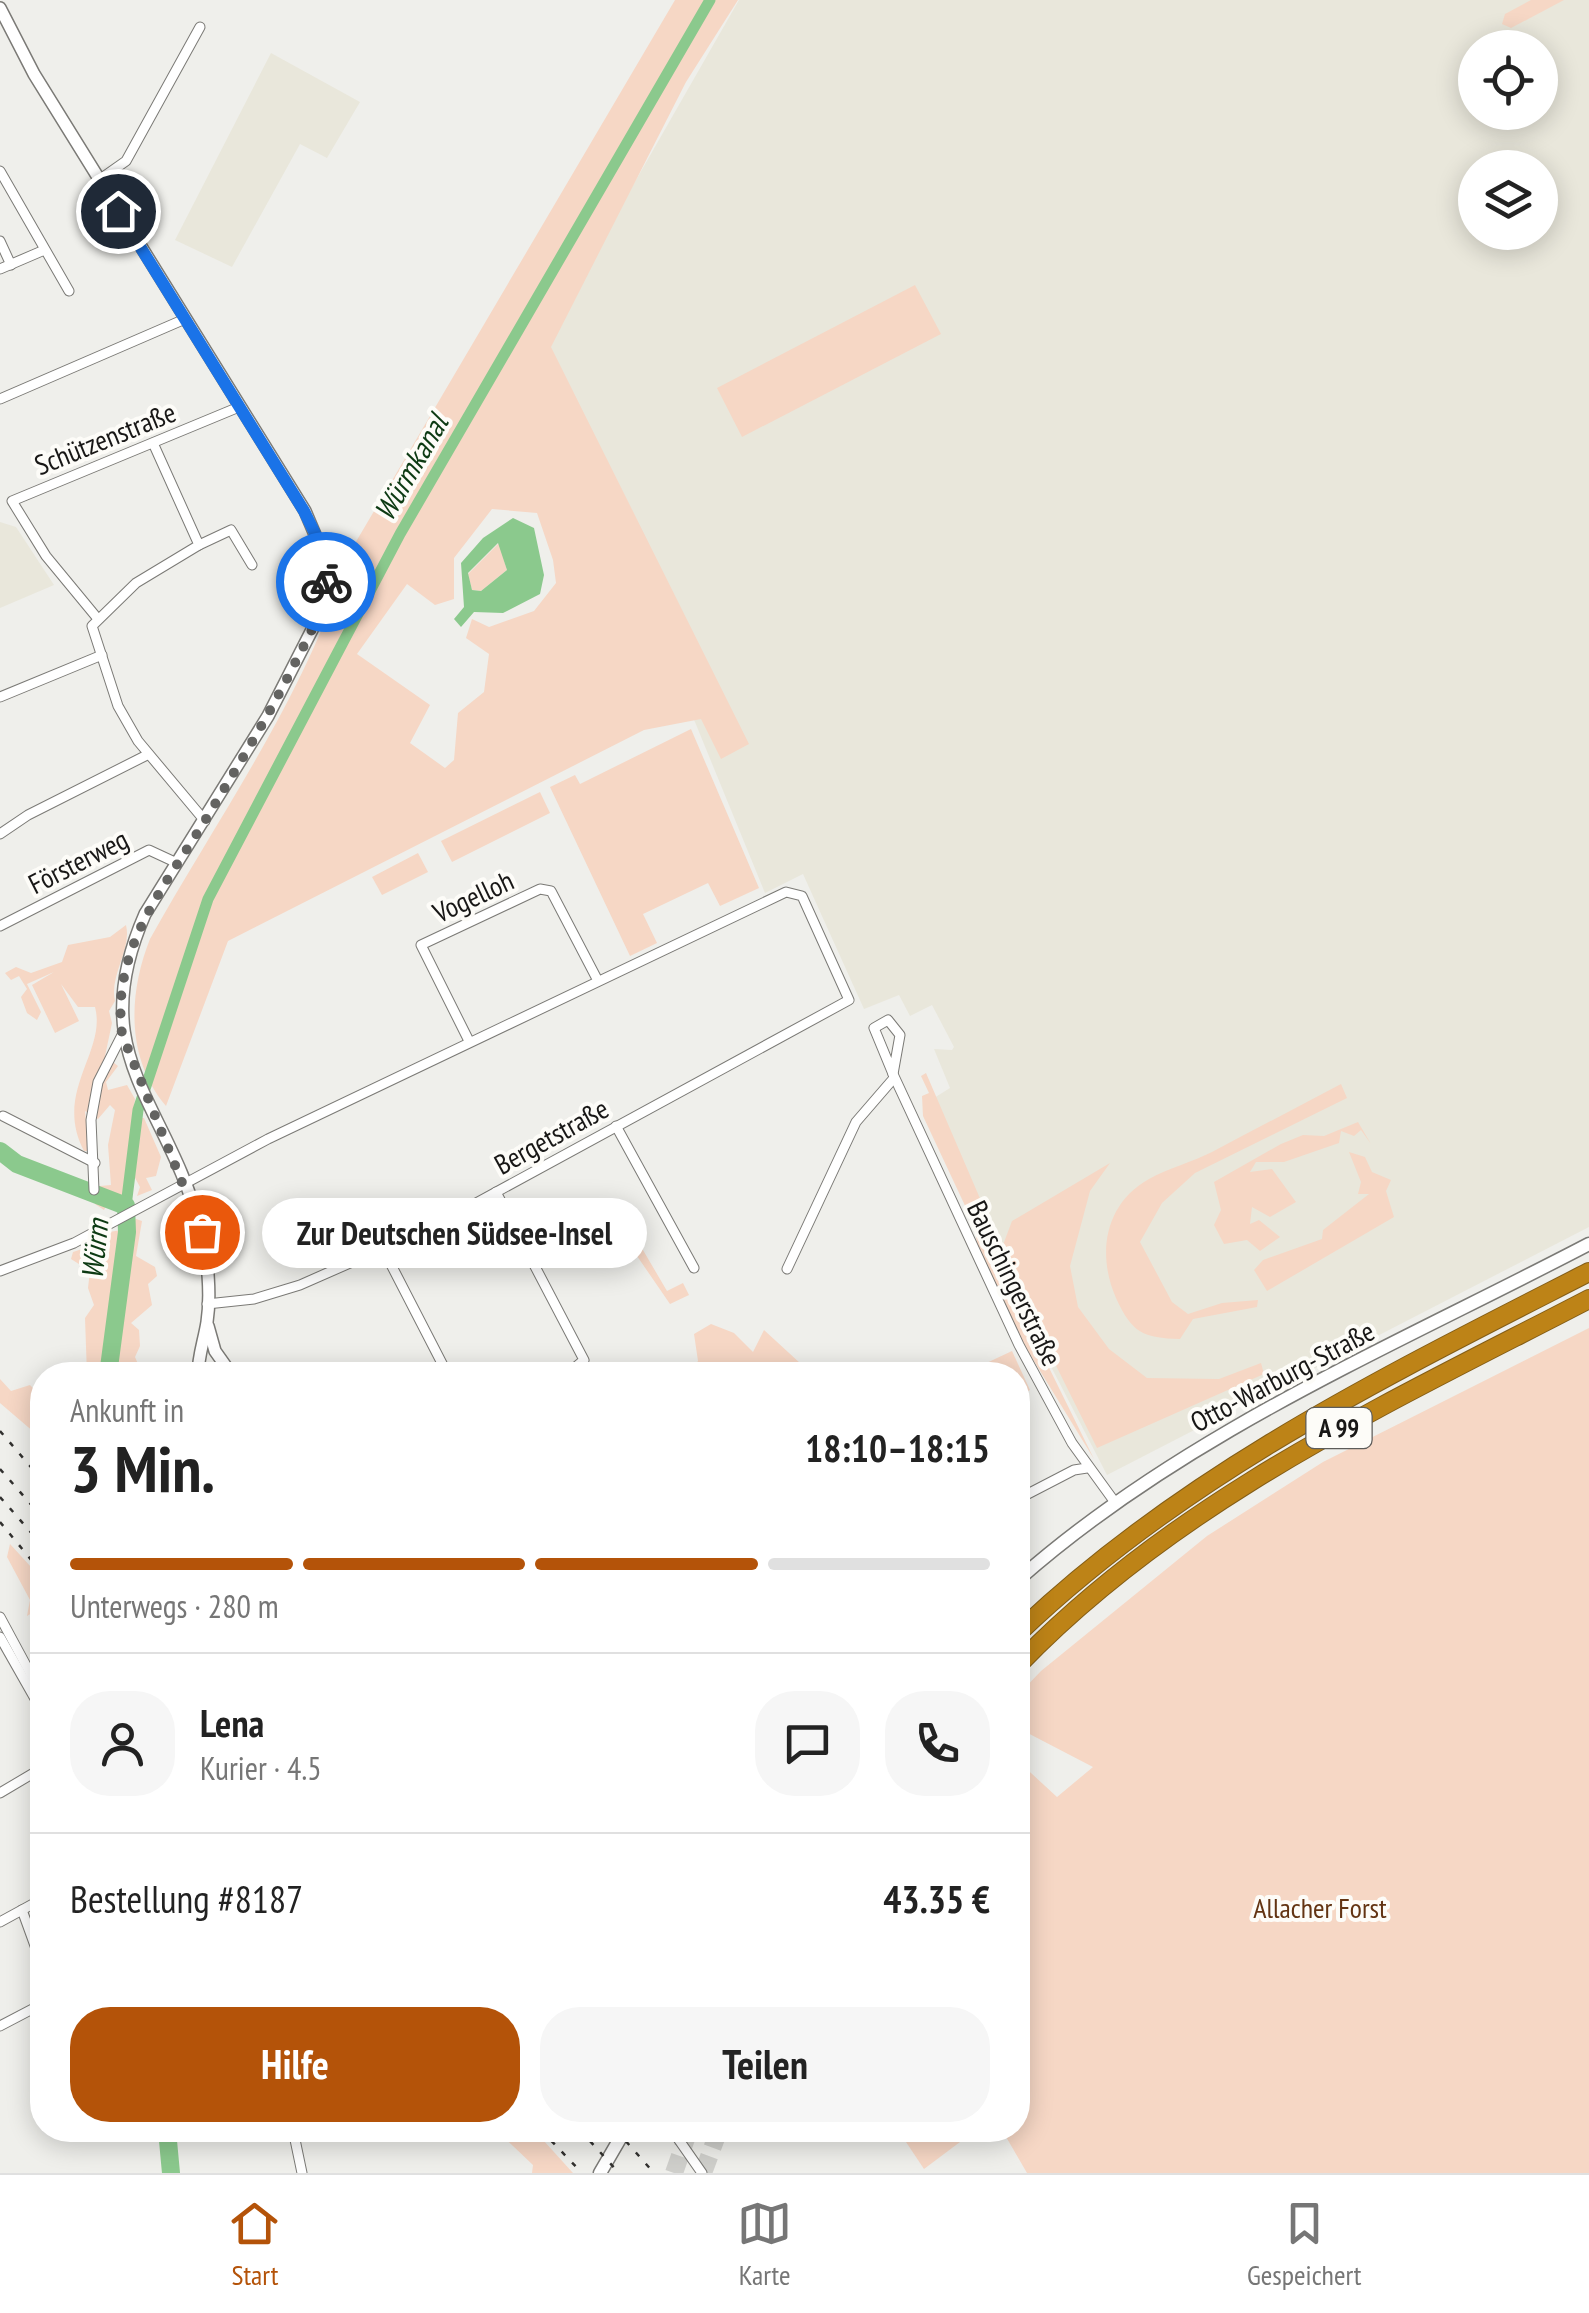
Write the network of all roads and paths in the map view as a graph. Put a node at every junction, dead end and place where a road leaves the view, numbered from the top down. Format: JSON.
{"nodes":[{"id":1,"x":0,"y":8,"type":"edge"},
{"id":2,"x":200,"y":27,"type":"dead end"},
{"id":3,"x":0,"y":171,"type":"edge"},
{"id":4,"x":99,"y":180,"type":"junction"},
{"id":5,"x":0,"y":242,"type":"edge"},
{"id":6,"x":42,"y":251,"type":"junction"},
{"id":7,"x":5,"y":267,"type":"edge"},
{"id":8,"x":68,"y":291,"type":"dead end"},
{"id":9,"x":185,"y":319,"type":"junction"},
{"id":10,"x":0,"y":399,"type":"edge"},
{"id":11,"x":239,"y":407,"type":"junction"},
{"id":12,"x":153,"y":442,"type":"junction"},
{"id":13,"x":199,"y":545,"type":"junction"},
{"id":14,"x":252,"y":565,"type":"dead end"},
{"id":15,"x":98,"y":619,"type":"junction"},
{"id":16,"x":102,"y":655,"type":"junction"},
{"id":17,"x":0,"y":697,"type":"edge"},
{"id":18,"x":147,"y":755,"type":"junction"},
{"id":19,"x":205,"y":820,"type":"junction"},
{"id":20,"x":0,"y":834,"type":"edge"},
{"id":21,"x":177,"y":863,"type":"junction"},
{"id":22,"x":0,"y":926,"type":"edge"},
{"id":23,"x":597,"y":979,"type":"junction"},
{"id":24,"x":122,"y":1034,"type":"junction"},
{"id":25,"x":469,"y":1041,"type":"junction"},
{"id":26,"x":894,"y":1076,"type":"junction"},
{"id":27,"x":3,"y":1116,"type":"dead end"},
{"id":28,"x":616,"y":1126,"type":"junction"},
{"id":29,"x":95,"y":1163,"type":"junction"},
{"id":30,"x":186,"y":1183,"type":"junction"},
{"id":31,"x":94,"y":1190,"type":"dead end"},
{"id":32,"x":496,"y":1192,"type":"junction"},
{"id":33,"x":1589,"y":1244,"type":"edge"},
{"id":34,"x":383,"y":1249,"type":"junction"},
{"id":35,"x":694,"y":1268,"type":"dead end"},
{"id":36,"x":787,"y":1269,"type":"dead end"},
{"id":37,"x":0,"y":1271,"type":"edge"},
{"id":38,"x":1589,"y":1272,"type":"edge"},
{"id":39,"x":1589,"y":1298,"type":"edge"},
{"id":40,"x":207,"y":1304,"type":"junction"},
{"id":41,"x":207,"y":1323,"type":"junction"},
{"id":42,"x":200,"y":1362,"type":"edge"},
{"id":43,"x":223,"y":1362,"type":"edge"},
{"id":44,"x":441,"y":1362,"type":"edge"},
{"id":45,"x":582,"y":1362,"type":"edge"},
{"id":46,"x":1029,"y":1362,"type":"edge"},
{"id":47,"x":1030,"y":1365,"type":"edge"},
{"id":48,"x":1088,"y":1468,"type":"junction"},
{"id":49,"x":1030,"y":1493,"type":"edge"},
{"id":50,"x":1114,"y":1502,"type":"junction"},
{"id":51,"x":1030,"y":1570,"type":"edge"},
{"id":52,"x":0,"y":1617,"type":"edge"},
{"id":53,"x":1030,"y":1622,"type":"edge"},
{"id":54,"x":0,"y":1637,"type":"edge"},
{"id":55,"x":1030,"y":1654,"type":"edge"},
{"id":56,"x":30,"y":1673,"type":"edge"},
{"id":57,"x":30,"y":1690,"type":"edge"},
{"id":58,"x":30,"y":1775,"type":"edge"},
{"id":59,"x":0,"y":1792,"type":"edge"},
{"id":60,"x":30,"y":1906,"type":"edge"},
{"id":61,"x":22,"y":1910,"type":"junction"},
{"id":62,"x":0,"y":1922,"type":"edge"},
{"id":63,"x":30,"y":1932,"type":"edge"},
{"id":64,"x":30,"y":2010,"type":"edge"},
{"id":65,"x":0,"y":2026,"type":"edge"},
{"id":66,"x":296,"y":2142,"type":"edge"},
{"id":67,"x":618,"y":2142,"type":"edge"},
{"id":68,"x":680,"y":2142,"type":"edge"},
{"id":69,"x":302,"y":2173,"type":"edge"},
{"id":70,"x":600,"y":2173,"type":"edge"},
{"id":71,"x":702,"y":2173,"type":"edge"}],
"edges":[{"from":1,"to":4,"type":"street"},
{"from":2,"to":4,"type":"street"},
{"from":3,"to":6,"type":"street"},
{"from":4,"to":9,"type":"street"},
{"from":5,"to":7,"type":"street"},
{"from":6,"to":7,"type":"street"},
{"from":6,"to":8,"type":"street"},
{"from":9,"to":10,"type":"street"},
{"from":9,"to":11,"type":"street"},
{"from":11,"to":12,"type":"street","name":"Schützenstraße"},
{"from":11,"to":19,"type":"street"},
{"from":12,"to":13,"type":"street"},
{"from":12,"to":15,"type":"street","name":"Schützenstraße"},
{"from":13,"to":14,"type":"street"},
{"from":13,"to":15,"type":"street"},
{"from":15,"to":16,"type":"street"},
{"from":16,"to":17,"type":"street"},
{"from":16,"to":18,"type":"street"},
{"from":18,"to":19,"type":"street"},
{"from":18,"to":20,"type":"street"},
{"from":19,"to":21,"type":"street"},
{"from":21,"to":22,"type":"street","name":"Försterweg"},
{"from":21,"to":24,"type":"street"},
{"from":23,"to":25,"type":"street"},
{"from":23,"to":25,"type":"street","name":"Vogelloh"},
{"from":23,"to":28,"type":"street","name":"Bergetstraße"},
{"from":24,"to":29,"type":"street"},
{"from":24,"to":30,"type":"street"},
{"from":25,"to":30,"type":"street"},
{"from":26,"to":26,"type":"street","name":"Bauschingerstraße"},
{"from":26,"to":36,"type":"street"},
{"from":26,"to":46,"type":"street","name":"Bauschingerstraße"},
{"from":27,"to":29,"type":"street"},
{"from":28,"to":32,"type":"street","name":"Bergetstraße"},
{"from":28,"to":35,"type":"street"},
{"from":29,"to":31,"type":"street"},
{"from":30,"to":37,"type":"street"},
{"from":30,"to":40,"type":"street"},
{"from":32,"to":34,"type":"street","name":"Bergetstraße"},
{"from":32,"to":45,"type":"street"},
{"from":33,"to":50,"type":"main road","name":"Otto-Warburg-Straße"},
{"from":34,"to":40,"type":"street","name":"Bergetstraße"},
{"from":34,"to":44,"type":"street"},
{"from":38,"to":53,"type":"highway","number":"A 99"},
{"from":39,"to":55,"type":"highway","number":"A 99"},
{"from":40,"to":41,"type":"street"},
{"from":41,"to":42,"type":"street"},
{"from":41,"to":43,"type":"street"},
{"from":47,"to":48,"type":"street","name":"Bauschingerstraße"},
{"from":48,"to":49,"type":"street"},
{"from":48,"to":50,"type":"street","name":"Bauschingerstraße"},
{"from":50,"to":51,"type":"main road","name":"Otto-Warburg-Straße"},
{"from":52,"to":56,"type":"street"},
{"from":54,"to":57,"type":"street"},
{"from":58,"to":59,"type":"street"},
{"from":60,"to":61,"type":"street"},
{"from":61,"to":62,"type":"street"},
{"from":61,"to":63,"type":"street"},
{"from":64,"to":65,"type":"street"},
{"from":66,"to":69,"type":"street"},
{"from":67,"to":70,"type":"main road"},
{"from":68,"to":71,"type":"street"}]}
